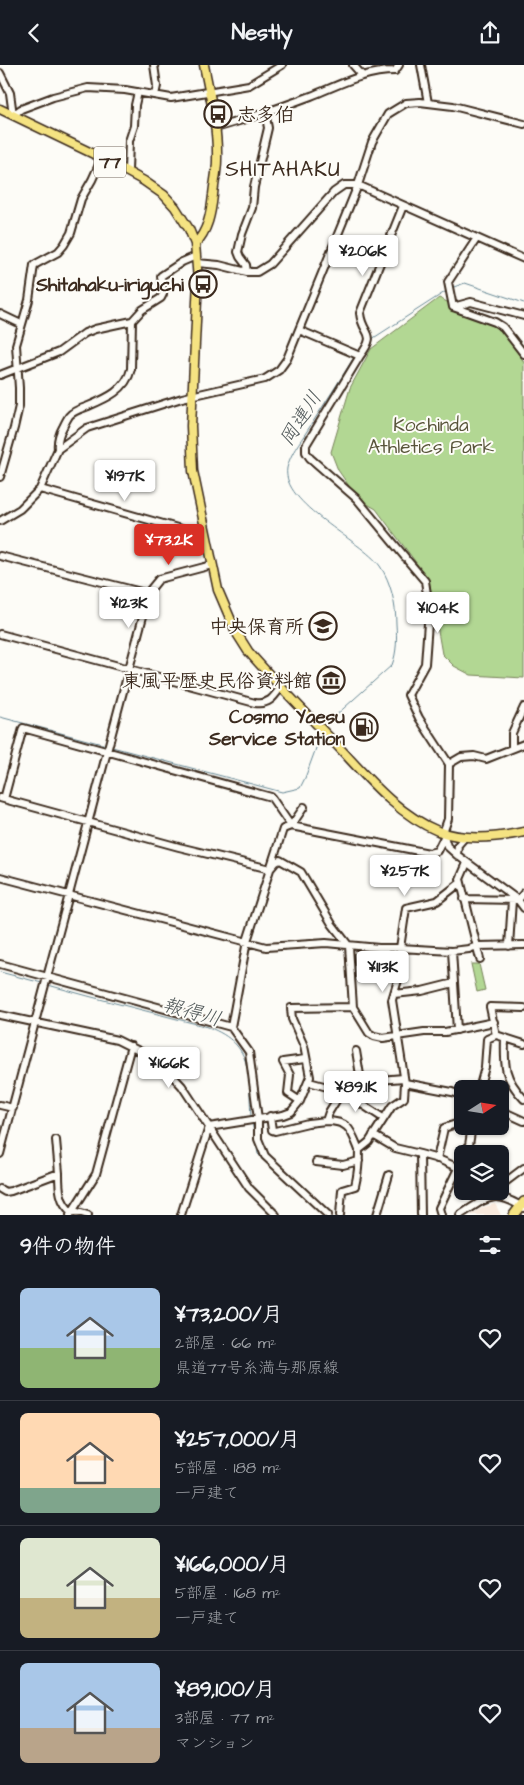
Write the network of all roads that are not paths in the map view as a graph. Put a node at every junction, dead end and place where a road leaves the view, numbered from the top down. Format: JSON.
{"nodes":[{"id":1,"x":154,"y":65,"type":"edge"},
{"id":2,"x":204,"y":65,"type":"edge"},
{"id":3,"x":266,"y":65,"type":"edge"},
{"id":4,"x":282,"y":65,"type":"edge"},
{"id":5,"x":353,"y":65,"type":"edge"},
{"id":6,"x":399,"y":65,"type":"edge"},
{"id":7,"x":421,"y":65,"type":"edge"},
{"id":8,"x":0,"y":73,"type":"edge"},
{"id":9,"x":271,"y":73,"type":"junction"},
{"id":10,"x":362,"y":75,"type":"junction"},
{"id":11,"x":138,"y":92,"type":"junction"},
{"id":12,"x":209,"y":92,"type":"junction"},
{"id":13,"x":155,"y":95,"type":"junction"},
{"id":14,"x":428,"y":103,"type":"junction"},
{"id":15,"x":0,"y":109,"type":"edge"},
{"id":16,"x":265,"y":112,"type":"junction"},
{"id":17,"x":13,"y":115,"type":"junction"},
{"id":18,"x":524,"y":124,"type":"edge"},
{"id":19,"x":215,"y":128,"type":"junction"},
{"id":20,"x":102,"y":158,"type":"junction"},
{"id":21,"x":128,"y":171,"type":"junction"},
{"id":22,"x":358,"y":185,"type":"junction"},
{"id":23,"x":403,"y":206,"type":"junction"},
{"id":24,"x":477,"y":238,"type":"junction"},
{"id":25,"x":195,"y":244,"type":"junction"},
{"id":26,"x":524,"y":259,"type":"edge"},
{"id":27,"x":197,"y":260,"type":"junction"},
{"id":28,"x":248,"y":272,"type":"junction"},
{"id":29,"x":453,"y":307,"type":"junction"},
{"id":30,"x":0,"y":314,"type":"edge"},
{"id":31,"x":524,"y":316,"type":"edge"},
{"id":32,"x":132,"y":321,"type":"junction"},
{"id":33,"x":21,"y":324,"type":"junction"},
{"id":34,"x":299,"y":330,"type":"junction"},
{"id":35,"x":524,"y":354,"type":"edge"},
{"id":36,"x":360,"y":356,"type":"junction"},
{"id":37,"x":18,"y":368,"type":"junction"},
{"id":38,"x":0,"y":375,"type":"edge"},
{"id":39,"x":192,"y":396,"type":"junction"},
{"id":40,"x":58,"y":449,"type":"junction"},
{"id":41,"x":0,"y":477,"type":"edge"},
{"id":42,"x":40,"y":489,"type":"junction"},
{"id":43,"x":0,"y":521,"type":"edge"},
{"id":44,"x":206,"y":534,"type":"junction"},
{"id":45,"x":0,"y":556,"type":"edge"},
{"id":46,"x":212,"y":565,"type":"junction"},
{"id":47,"x":149,"y":594,"type":"junction"},
{"id":48,"x":0,"y":634,"type":"edge"},
{"id":49,"x":130,"y":669,"type":"junction"},
{"id":50,"x":281,"y":687,"type":"junction"},
{"id":51,"x":524,"y":707,"type":"edge"},
{"id":52,"x":524,"y":744,"type":"edge"},
{"id":53,"x":512,"y":748,"type":"junction"},
{"id":54,"x":108,"y":752,"type":"junction"},
{"id":55,"x":449,"y":764,"type":"junction"},
{"id":56,"x":2,"y":798,"type":"edge"},
{"id":57,"x":304,"y":807,"type":"dead end"},
{"id":58,"x":89,"y":823,"type":"junction"},
{"id":59,"x":291,"y":826,"type":"junction"},
{"id":60,"x":524,"y":832,"type":"edge"},
{"id":61,"x":444,"y":835,"type":"junction"},
{"id":62,"x":465,"y":837,"type":"junction"},
{"id":63,"x":457,"y":855,"type":"junction"},
{"id":64,"x":467,"y":863,"type":"junction"},
{"id":65,"x":270,"y":869,"type":"junction"},
{"id":66,"x":0,"y":877,"type":"edge"},
{"id":67,"x":460,"y":883,"type":"junction"},
{"id":68,"x":524,"y":893,"type":"edge"},
{"id":69,"x":70,"y":895,"type":"junction"},
{"id":70,"x":464,"y":899,"type":"junction"},
{"id":71,"x":520,"y":903,"type":"edge"},
{"id":72,"x":247,"y":941,"type":"junction"},
{"id":73,"x":524,"y":945,"type":"edge"},
{"id":74,"x":349,"y":946,"type":"junction"},
{"id":75,"x":477,"y":946,"type":"junction"},
{"id":76,"x":509,"y":946,"type":"junction"},
{"id":77,"x":452,"y":951,"type":"junction"},
{"id":78,"x":480,"y":959,"type":"dead end"},
{"id":79,"x":0,"y":964,"type":"edge"},
{"id":80,"x":48,"y":979,"type":"junction"},
{"id":81,"x":454,"y":983,"type":"junction"},
{"id":82,"x":394,"y":994,"type":"junction"},
{"id":83,"x":353,"y":1007,"type":"junction"},
{"id":84,"x":524,"y":1008,"type":"edge"},
{"id":85,"x":0,"y":1015,"type":"edge"},
{"id":86,"x":36,"y":1021,"type":"junction"},
{"id":87,"x":494,"y":1022,"type":"junction"},
{"id":88,"x":231,"y":1027,"type":"junction"},
{"id":89,"x":457,"y":1030,"type":"junction"},
{"id":90,"x":496,"y":1035,"type":"junction"},
{"id":91,"x":396,"y":1036,"type":"junction"},
{"id":92,"x":505,"y":1038,"type":"junction"},
{"id":93,"x":524,"y":1044,"type":"edge"},
{"id":94,"x":131,"y":1046,"type":"junction"},
{"id":95,"x":356,"y":1051,"type":"dead end"},
{"id":96,"x":306,"y":1059,"type":"junction"},
{"id":97,"x":405,"y":1080,"type":"junction"},
{"id":98,"x":481,"y":1080,"type":"edge"},
{"id":99,"x":309,"y":1081,"type":"junction"},
{"id":100,"x":361,"y":1081,"type":"junction"},
{"id":101,"x":344,"y":1090,"type":"junction"},
{"id":102,"x":454,"y":1093,"type":"edge"},
{"id":103,"x":524,"y":1099,"type":"edge"},
{"id":104,"x":300,"y":1101,"type":"junction"},
{"id":105,"x":0,"y":1105,"type":"edge"},
{"id":106,"x":13,"y":1108,"type":"junction"},
{"id":107,"x":509,"y":1114,"type":"edge"},
{"id":108,"x":270,"y":1116,"type":"junction"},
{"id":109,"x":384,"y":1118,"type":"junction"},
{"id":110,"x":258,"y":1119,"type":"junction"},
{"id":111,"x":326,"y":1121,"type":"junction"},
{"id":112,"x":524,"y":1121,"type":"edge"},
{"id":113,"x":454,"y":1124,"type":"edge"},
{"id":114,"x":209,"y":1127,"type":"junction"},
{"id":115,"x":374,"y":1135,"type":"junction"},
{"id":116,"x":56,"y":1140,"type":"dead end"},
{"id":117,"x":359,"y":1150,"type":"junction"},
{"id":118,"x":0,"y":1154,"type":"edge"},
{"id":119,"x":420,"y":1154,"type":"junction"},
{"id":120,"x":437,"y":1159,"type":"junction"},
{"id":121,"x":359,"y":1161,"type":"junction"},
{"id":122,"x":316,"y":1162,"type":"dead end"},
{"id":123,"x":454,"y":1166,"type":"edge"},
{"id":124,"x":524,"y":1168,"type":"edge"},
{"id":125,"x":59,"y":1173,"type":"junction"},
{"id":126,"x":389,"y":1175,"type":"dead end"},
{"id":127,"x":454,"y":1178,"type":"edge"},
{"id":128,"x":509,"y":1179,"type":"edge"},
{"id":129,"x":0,"y":1189,"type":"edge"},
{"id":130,"x":524,"y":1197,"type":"edge"},
{"id":131,"x":509,"y":1199,"type":"edge"},
{"id":132,"x":483,"y":1200,"type":"edge"},
{"id":133,"x":523,"y":1205,"type":"edge"},
{"id":134,"x":71,"y":1214,"type":"edge"},
{"id":135,"x":88,"y":1215,"type":"edge"},
{"id":136,"x":182,"y":1215,"type":"edge"},
{"id":137,"x":276,"y":1215,"type":"edge"},
{"id":138,"x":328,"y":1215,"type":"edge"},
{"id":139,"x":340,"y":1215,"type":"edge"},
{"id":140,"x":377,"y":1215,"type":"edge"},
{"id":141,"x":421,"y":1215,"type":"edge"},
{"id":142,"x":441,"y":1215,"type":"edge"},
{"id":143,"x":460,"y":1215,"type":"edge"},
{"id":144,"x":514,"y":1215,"type":"edge"}],
"edges":[{"from":1,"to":13,"type":"street"},
{"from":2,"to":12,"type":"main road"},
{"from":3,"to":9,"type":"street"},
{"from":4,"to":9,"type":"street"},
{"from":5,"to":10,"type":"street"},
{"from":6,"to":10,"type":"street"},
{"from":7,"to":14,"type":"street"},
{"from":8,"to":17,"type":"street"},
{"from":9,"to":12,"type":"street"},
{"from":10,"to":16,"type":"street"},
{"from":11,"to":13,"type":"street"},
{"from":11,"to":17,"type":"street"},
{"from":11,"to":21,"type":"street"},
{"from":12,"to":13,"type":"street"},
{"from":12,"to":19,"type":"main road"},
{"from":14,"to":18,"type":"street"},
{"from":14,"to":22,"type":"street"},
{"from":15,"to":17,"type":"main road","number":"77"},
{"from":16,"to":19,"type":"street"},
{"from":16,"to":28,"type":"street"},
{"from":17,"to":20,"type":"main road","number":"77"},
{"from":19,"to":25,"type":"main road"},
{"from":20,"to":21,"type":"main road","number":"77"},
{"from":20,"to":33,"type":"street"},
{"from":21,"to":25,"type":"main road","number":"77"},
{"from":22,"to":23,"type":"street"},
{"from":22,"to":28,"type":"street"},
{"from":22,"to":34,"type":"street"},
{"from":23,"to":24,"type":"street"},
{"from":23,"to":36,"type":"street"},
{"from":24,"to":26,"type":"street"},
{"from":24,"to":29,"type":"street"},
{"from":25,"to":27,"type":"main road","number":"77"},
{"from":27,"to":28,"type":"street"},
{"from":27,"to":32,"type":"street"},
{"from":27,"to":39,"type":"main road","number":"77"},
{"from":29,"to":31,"type":"street"},
{"from":29,"to":35,"type":"street"},
{"from":30,"to":33,"type":"street"},
{"from":32,"to":37,"type":"street"},
{"from":32,"to":40,"type":"street"},
{"from":33,"to":37,"type":"street"},
{"from":34,"to":36,"type":"street"},
{"from":34,"to":39,"type":"street"},
{"from":36,"to":55,"type":"street"},
{"from":37,"to":38,"type":"street"},
{"from":37,"to":41,"type":"street"},
{"from":39,"to":40,"type":"street"},
{"from":39,"to":44,"type":"main road","number":"77"},
{"from":40,"to":42,"type":"street"},
{"from":42,"to":43,"type":"street"},
{"from":42,"to":44,"type":"street"},
{"from":44,"to":46,"type":"main road","number":"77"},
{"from":45,"to":47,"type":"street"},
{"from":46,"to":47,"type":"street"},
{"from":46,"to":50,"type":"main road","number":"77"},
{"from":47,"to":49,"type":"street"},
{"from":48,"to":49,"type":"street"},
{"from":49,"to":50,"type":"street"},
{"from":49,"to":54,"type":"street"},
{"from":50,"to":61,"type":"main road","number":"77"},
{"from":51,"to":53,"type":"street"},
{"from":52,"to":53,"type":"street"},
{"from":53,"to":55,"type":"street"},
{"from":54,"to":56,"type":"street"},
{"from":54,"to":58,"type":"street"},
{"from":54,"to":59,"type":"street"},
{"from":55,"to":61,"type":"street"},
{"from":56,"to":58,"type":"street"},
{"from":57,"to":59,"type":"street"},
{"from":58,"to":65,"type":"street"},
{"from":58,"to":69,"type":"street"},
{"from":59,"to":61,"type":"street"},
{"from":59,"to":65,"type":"street"},
{"from":60,"to":62,"type":"main road","number":"77"},
{"from":61,"to":62,"type":"main road","number":"77"},
{"from":61,"to":63,"type":"street"},
{"from":62,"to":63,"type":"street"},
{"from":63,"to":64,"type":"street"},
{"from":64,"to":67,"type":"street"},
{"from":64,"to":71,"type":"street"},
{"from":65,"to":72,"type":"street"},
{"from":65,"to":74,"type":"street"},
{"from":66,"to":69,"type":"street"},
{"from":67,"to":70,"type":"street"},
{"from":67,"to":77,"type":"street"},
{"from":68,"to":71,"type":"street"},
{"from":69,"to":72,"type":"street"},
{"from":69,"to":80,"type":"street"},
{"from":70,"to":71,"type":"street"},
{"from":70,"to":75,"type":"street"},
{"from":71,"to":76,"type":"street"},
{"from":72,"to":74,"type":"street"},
{"from":72,"to":88,"type":"street"},
{"from":73,"to":76,"type":"street"},
{"from":74,"to":82,"type":"street"},
{"from":74,"to":83,"type":"street"},
{"from":75,"to":76,"type":"street"},
{"from":75,"to":77,"type":"street"},
{"from":75,"to":78,"type":"street"},
{"from":77,"to":81,"type":"street"},
{"from":79,"to":80,"type":"street"},
{"from":80,"to":86,"type":"street"},
{"from":80,"to":88,"type":"street"},
{"from":81,"to":82,"type":"street"},
{"from":81,"to":89,"type":"street"},
{"from":82,"to":91,"type":"street"},
{"from":83,"to":91,"type":"street"},
{"from":83,"to":96,"type":"street"},
{"from":84,"to":87,"type":"street"},
{"from":85,"to":86,"type":"street"},
{"from":86,"to":94,"type":"street"},
{"from":86,"to":106,"type":"street"},
{"from":87,"to":89,"type":"street"},
{"from":87,"to":90,"type":"street"},
{"from":88,"to":110,"type":"street"},
{"from":89,"to":91,"type":"street"},
{"from":90,"to":92,"type":"street"},
{"from":90,"to":98,"type":"street"},
{"from":91,"to":97,"type":"street"},
{"from":92,"to":93,"type":"street"},
{"from":92,"to":103,"type":"street"},
{"from":94,"to":114,"type":"street"},
{"from":94,"to":134,"type":"street"},
{"from":95,"to":100,"type":"street"},
{"from":96,"to":99,"type":"street"},
{"from":96,"to":104,"type":"street"},
{"from":97,"to":100,"type":"street"},
{"from":97,"to":102,"type":"street"},
{"from":97,"to":109,"type":"street"},
{"from":99,"to":101,"type":"street"},
{"from":99,"to":104,"type":"street"},
{"from":100,"to":101,"type":"street"},
{"from":101,"to":109,"type":"street"},
{"from":101,"to":111,"type":"street"},
{"from":104,"to":108,"type":"street"},
{"from":105,"to":106,"type":"street"},
{"from":106,"to":118,"type":"street"},
{"from":107,"to":112,"type":"street"},
{"from":108,"to":110,"type":"street"},
{"from":108,"to":111,"type":"street"},
{"from":109,"to":115,"type":"street"},
{"from":110,"to":114,"type":"street"},
{"from":110,"to":138,"type":"street"},
{"from":111,"to":117,"type":"street"},
{"from":113,"to":120,"type":"street"},
{"from":114,"to":136,"type":"street"},
{"from":114,"to":137,"type":"street"},
{"from":115,"to":117,"type":"street"},
{"from":115,"to":119,"type":"street"},
{"from":116,"to":125,"type":"street"},
{"from":117,"to":121,"type":"street"},
{"from":119,"to":120,"type":"street"},
{"from":119,"to":141,"type":"street"},
{"from":120,"to":123,"type":"street"},
{"from":121,"to":122,"type":"street"},
{"from":121,"to":139,"type":"street"},
{"from":124,"to":128,"type":"street"},
{"from":125,"to":129,"type":"street"},
{"from":125,"to":134,"type":"street"},
{"from":126,"to":140,"type":"street"},
{"from":127,"to":142,"type":"street"},
{"from":130,"to":133,"type":"highway"},
{"from":131,"to":133,"type":"street"},
{"from":132,"to":143,"type":"street"},
{"from":133,"to":144,"type":"highway"},
{"from":134,"to":135,"type":"street"}]}
